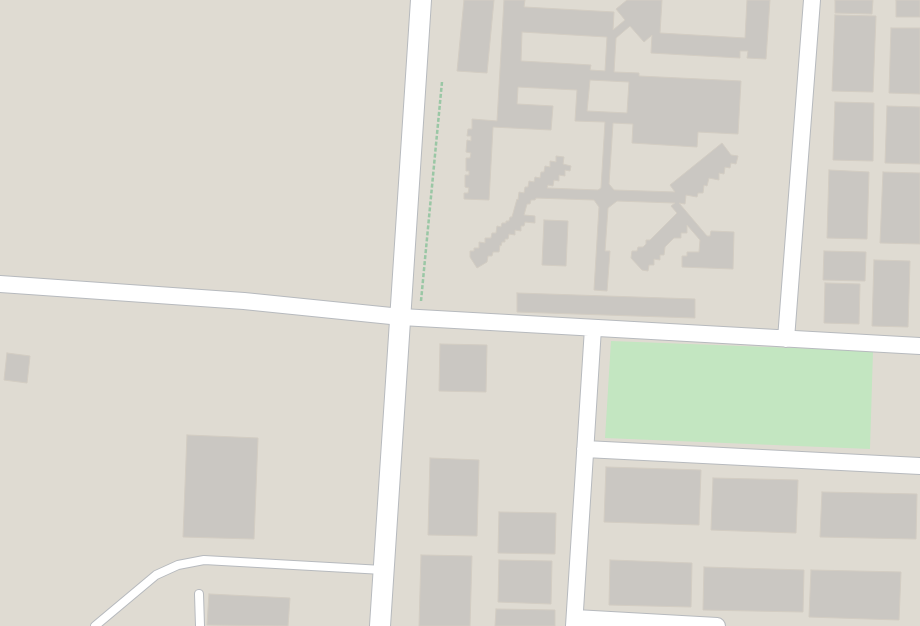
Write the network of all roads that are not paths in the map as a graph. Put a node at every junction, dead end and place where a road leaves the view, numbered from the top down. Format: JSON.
{"nodes":[{"id":1,"x":421,"y":0,"type":"edge"},
{"id":2,"x":812,"y":0,"type":"edge"},
{"id":3,"x":0,"y":284,"type":"edge"},
{"id":4,"x":401,"y":317,"type":"junction"},
{"id":5,"x":593,"y":328,"type":"junction"},
{"id":6,"x":786,"y":339,"type":"junction"},
{"id":7,"x":920,"y":346,"type":"edge"},
{"id":8,"x":586,"y":449,"type":"junction"},
{"id":9,"x":920,"y":466,"type":"edge"},
{"id":10,"x":384,"y":570,"type":"junction"},
{"id":11,"x":199,"y":594,"type":"dead end"},
{"id":12,"x":574,"y":622,"type":"edge"},
{"id":13,"x":95,"y":626,"type":"edge"},
{"id":14,"x":200,"y":626,"type":"edge"},
{"id":15,"x":380,"y":626,"type":"edge"},
{"id":16,"x":717,"y":626,"type":"edge"}],
"edges":[{"from":1,"to":4,"type":"street"},
{"from":2,"to":6,"type":"street"},
{"from":3,"to":4,"type":"street"},
{"from":4,"to":5,"type":"street"},
{"from":4,"to":10,"type":"street"},
{"from":5,"to":6,"type":"street"},
{"from":5,"to":8,"type":"street"},
{"from":6,"to":7,"type":"street"},
{"from":8,"to":9,"type":"street"},
{"from":8,"to":12,"type":"street"},
{"from":10,"to":13,"type":"lane"},
{"from":10,"to":15,"type":"street"},
{"from":11,"to":14,"type":"lane"},
{"from":12,"to":16,"type":"street"}]}
